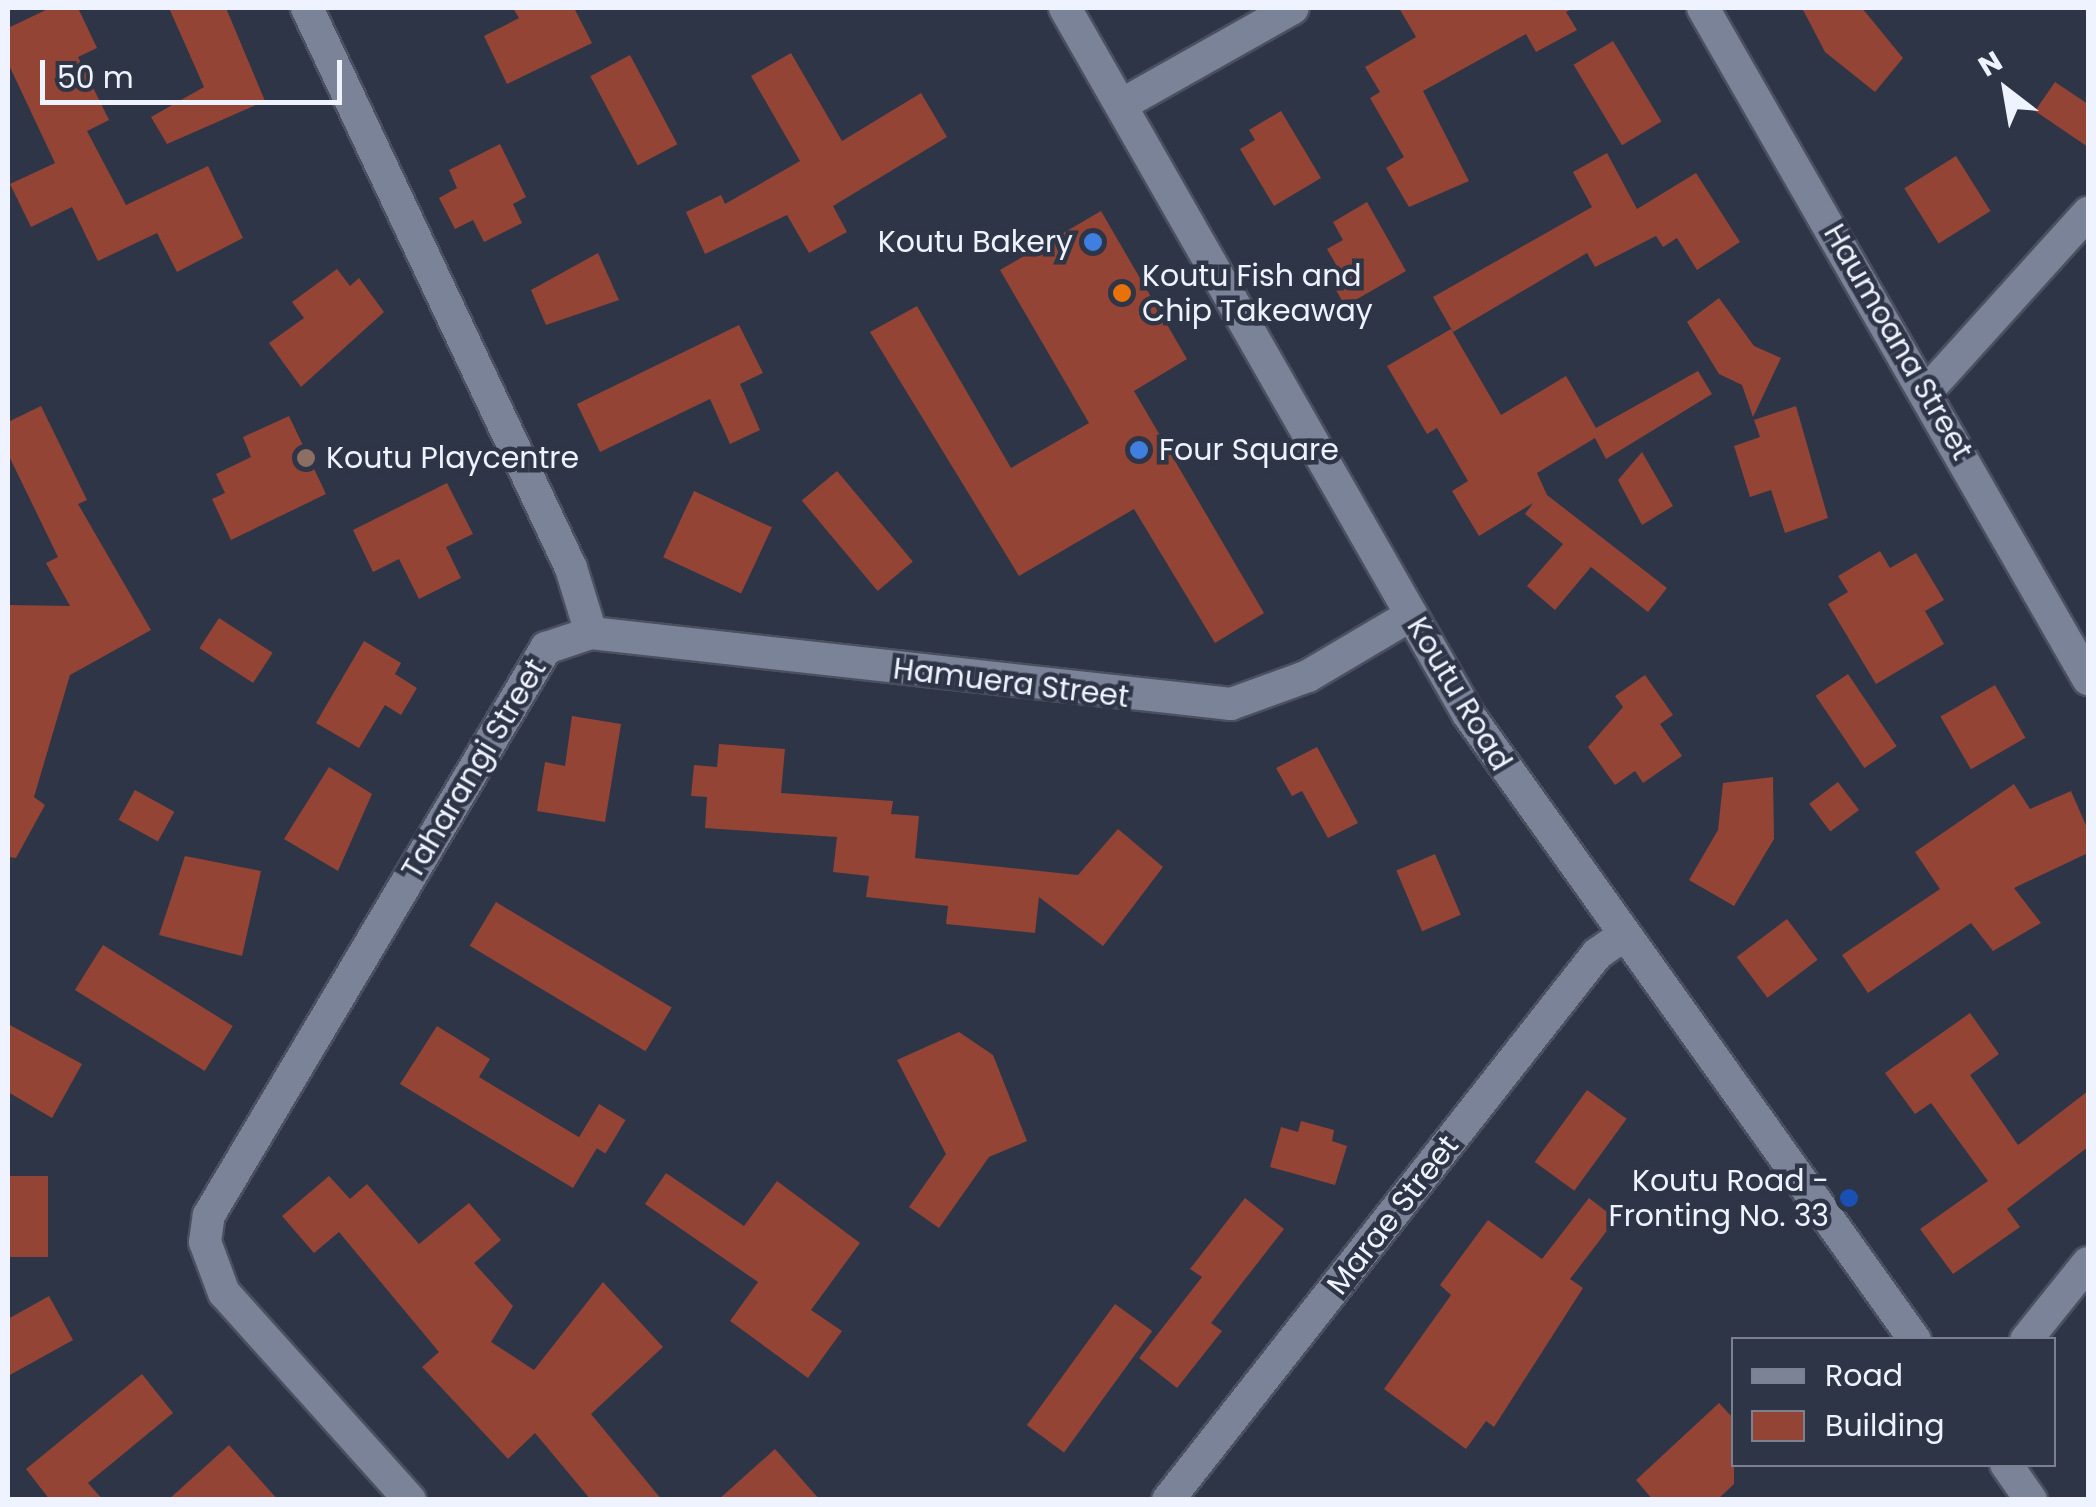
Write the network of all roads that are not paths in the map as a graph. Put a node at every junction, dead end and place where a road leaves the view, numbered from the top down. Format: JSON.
{"nodes":[{"id":1,"x":308,"y":8,"type":"edge"},
{"id":2,"x":1066,"y":8,"type":"edge"},
{"id":3,"x":1293,"y":8,"type":"edge"},
{"id":4,"x":1703,"y":8,"type":"edge"},
{"id":5,"x":1121,"y":105,"type":"junction"},
{"id":6,"x":2088,"y":214,"type":"edge"},
{"id":7,"x":1928,"y":390,"type":"junction"},
{"id":8,"x":1411,"y":615,"type":"junction"},
{"id":9,"x":591,"y":634,"type":"junction"},
{"id":10,"x":2088,"y":678,"type":"edge"},
{"id":11,"x":1623,"y":936,"type":"junction"},
{"id":12,"x":2088,"y":1262,"type":"edge"},
{"id":13,"x":1913,"y":1337,"type":"edge"},
{"id":14,"x":2028,"y":1337,"type":"edge"},
{"id":15,"x":2008,"y":1467,"type":"edge"},
{"id":16,"x":410,"y":1500,"type":"edge"},
{"id":17,"x":1168,"y":1500,"type":"edge"},
{"id":18,"x":2031,"y":1500,"type":"edge"}],
"edges":[{"from":1,"to":9,"type":"street"},
{"from":2,"to":5,"type":"street","name":"Koutu Road"},
{"from":3,"to":5,"type":"street"},
{"from":4,"to":7,"type":"street","name":"Haumoana Street"},
{"from":5,"to":8,"type":"street","name":"Koutu Road"},
{"from":6,"to":7,"type":"street"},
{"from":7,"to":10,"type":"street","name":"Haumoana Street"},
{"from":8,"to":9,"type":"street","name":"Hamuera Street"},
{"from":8,"to":11,"type":"street","name":"Koutu Road"},
{"from":9,"to":16,"type":"street","name":"Taharangi Street"},
{"from":11,"to":13,"type":"street","name":"Koutu Road"},
{"from":11,"to":17,"type":"street","name":"Marae Street"},
{"from":12,"to":14,"type":"street"},
{"from":15,"to":18,"type":"street"}]}
